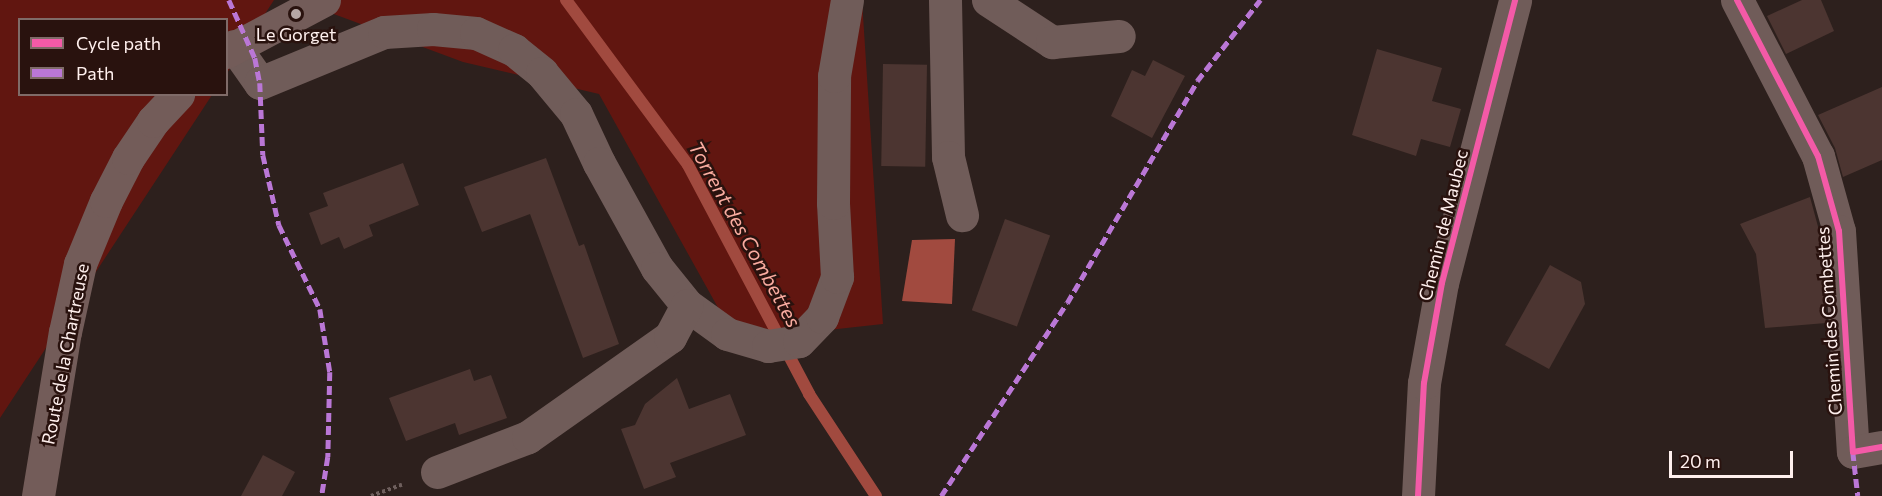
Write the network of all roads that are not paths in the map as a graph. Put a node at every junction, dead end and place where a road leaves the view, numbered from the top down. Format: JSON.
{"nodes":[{"id":1,"x":324,"y":0,"type":"edge"},
{"id":2,"x":847,"y":0,"type":"edge"},
{"id":3,"x":945,"y":0,"type":"edge"},
{"id":4,"x":988,"y":0,"type":"edge"},
{"id":5,"x":1515,"y":0,"type":"edge"},
{"id":6,"x":1737,"y":0,"type":"edge"},
{"id":7,"x":1119,"y":36,"type":"dead end"},
{"id":8,"x":230,"y":49,"type":"edge"},
{"id":9,"x":176,"y":96,"type":"edge"},
{"id":10,"x":962,"y":215,"type":"dead end"},
{"id":11,"x":687,"y":305,"type":"junction"},
{"id":12,"x":1882,"y":447,"type":"edge"},
{"id":13,"x":438,"y":472,"type":"dead end"},
{"id":14,"x":38,"y":496,"type":"edge"},
{"id":15,"x":1419,"y":496,"type":"edge"}],
"edges":[{"from":1,"to":8,"type":"main road"},
{"from":2,"to":11,"type":"street"},
{"from":3,"to":10,"type":"street"},
{"from":4,"to":7,"type":"street"},
{"from":5,"to":15,"type":"street","name":"Chemin de Maubec"},
{"from":6,"to":12,"type":"street","name":"Chemin des Combettes"},
{"from":8,"to":11,"type":"street"},
{"from":9,"to":14,"type":"main road","name":"Route de la Chartreuse"},
{"from":11,"to":13,"type":"street"}]}
